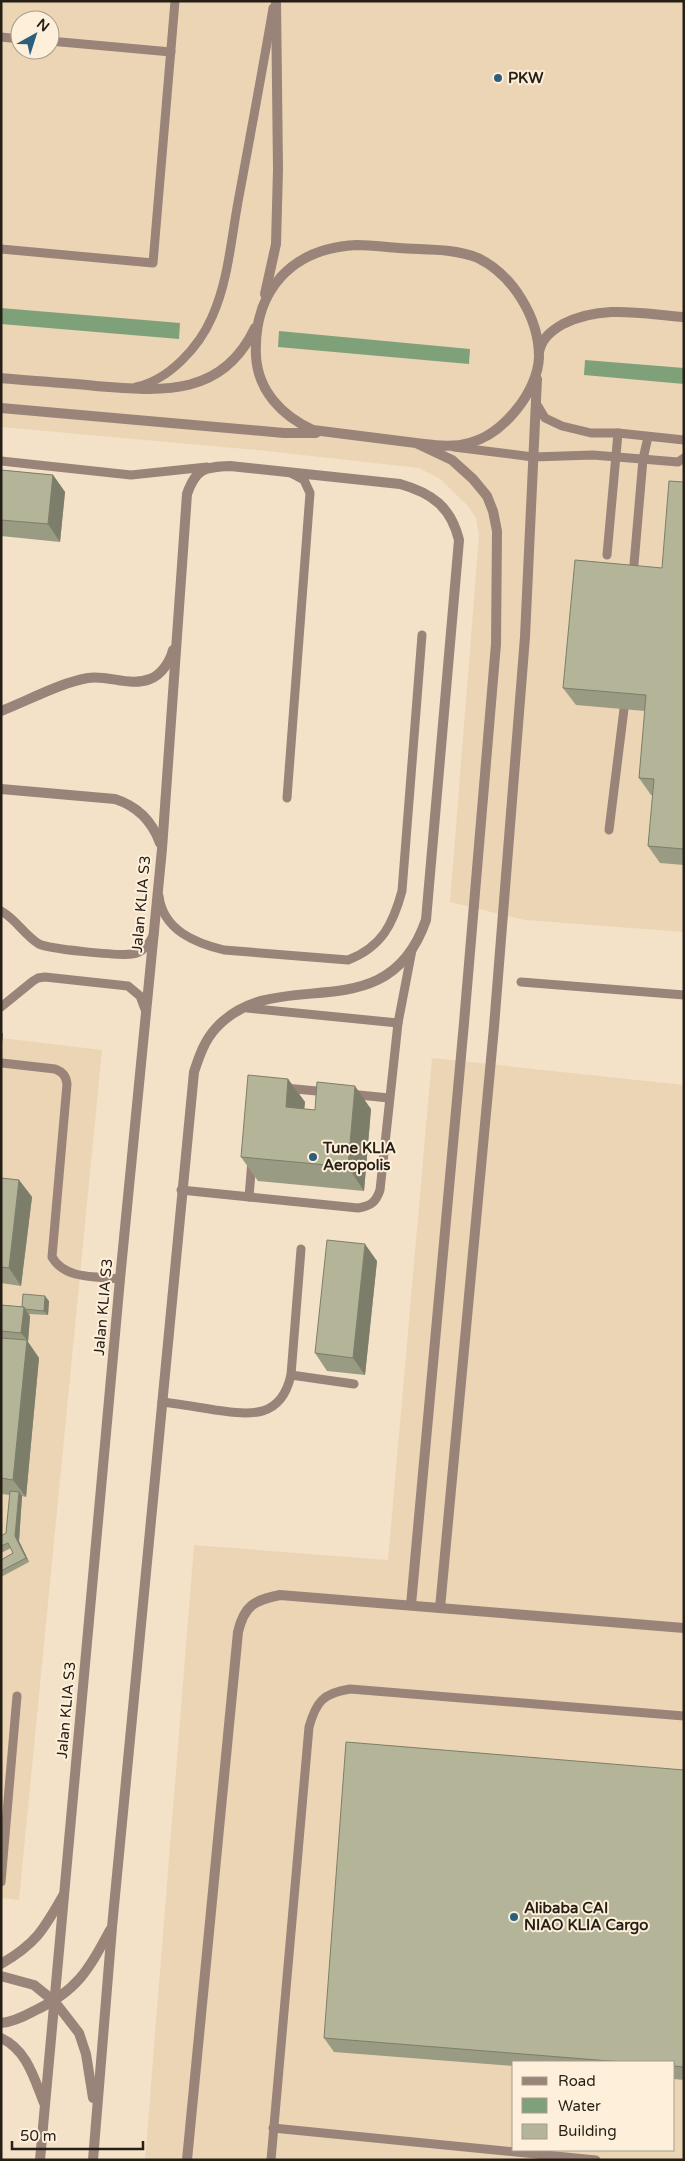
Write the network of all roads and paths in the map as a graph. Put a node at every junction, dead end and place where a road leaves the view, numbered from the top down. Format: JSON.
{"nodes":[{"id":1,"x":175,"y":1,"type":"edge"},
{"id":2,"x":275,"y":1,"type":"edge"},
{"id":3,"x":60,"y":43,"type":"edge"},
{"id":4,"x":170,"y":52,"type":"junction"},
{"id":5,"x":1,"y":249,"type":"edge"},
{"id":6,"x":263,"y":304,"type":"junction"},
{"id":7,"x":684,"y":317,"type":"edge"},
{"id":8,"x":259,"y":319,"type":"junction"},
{"id":9,"x":539,"y":355,"type":"junction"},
{"id":10,"x":538,"y":368,"type":"junction"},
{"id":11,"x":1,"y":378,"type":"edge"},
{"id":12,"x":118,"y":388,"type":"junction"},
{"id":13,"x":536,"y":403,"type":"junction"},
{"id":14,"x":1,"y":408,"type":"edge"},
{"id":15,"x":618,"y":433,"type":"junction"},
{"id":16,"x":332,"y":434,"type":"junction"},
{"id":17,"x":648,"y":437,"type":"junction"},
{"id":18,"x":684,"y":440,"type":"edge"},
{"id":19,"x":416,"y":443,"type":"junction"},
{"id":20,"x":445,"y":446,"type":"junction"},
{"id":21,"x":615,"y":456,"type":"junction"},
{"id":22,"x":533,"y":457,"type":"junction"},
{"id":23,"x":684,"y":458,"type":"edge"},
{"id":24,"x":643,"y":459,"type":"junction"},
{"id":25,"x":1,"y":461,"type":"edge"},
{"id":26,"x":210,"y":467,"type":"junction"},
{"id":27,"x":288,"y":472,"type":"junction"},
{"id":28,"x":607,"y":555,"type":"dead end"},
{"id":29,"x":632,"y":581,"type":"edge"},
{"id":30,"x":422,"y":635,"type":"dead end"},
{"id":31,"x":177,"y":639,"type":"junction"},
{"id":32,"x":624,"y":709,"type":"edge"},
{"id":33,"x":1,"y":711,"type":"edge"},
{"id":34,"x":1,"y":789,"type":"edge"},
{"id":35,"x":287,"y":798,"type":"dead end"},
{"id":36,"x":609,"y":830,"type":"dead end"},
{"id":37,"x":162,"y":849,"type":"junction"},
{"id":38,"x":158,"y":886,"type":"junction"},
{"id":39,"x":1,"y":912,"type":"edge"},
{"id":40,"x":154,"y":934,"type":"junction"},
{"id":41,"x":412,"y":950,"type":"junction"},
{"id":42,"x":521,"y":982,"type":"dead end"},
{"id":43,"x":684,"y":995,"type":"edge"},
{"id":44,"x":1,"y":1007,"type":"edge"},
{"id":45,"x":246,"y":1007,"type":"junction"},
{"id":46,"x":146,"y":1013,"type":"junction"},
{"id":47,"x":398,"y":1023,"type":"junction"},
{"id":48,"x":2,"y":1064,"type":"edge"},
{"id":49,"x":272,"y":1086,"type":"edge"},
{"id":50,"x":389,"y":1098,"type":"junction"},
{"id":51,"x":252,"y":1150,"type":"edge"},
{"id":52,"x":181,"y":1190,"type":"junction"},
{"id":53,"x":249,"y":1197,"type":"junction"},
{"id":54,"x":301,"y":1249,"type":"dead end"},
{"id":55,"x":120,"y":1279,"type":"junction"},
{"id":56,"x":291,"y":1375,"type":"junction"},
{"id":57,"x":354,"y":1384,"type":"dead end"},
{"id":58,"x":162,"y":1402,"type":"junction"},
{"id":59,"x":411,"y":1605,"type":"junction"},
{"id":60,"x":440,"y":1608,"type":"junction"},
{"id":61,"x":684,"y":1628,"type":"edge"},
{"id":62,"x":17,"y":1696,"type":"dead end"},
{"id":63,"x":684,"y":1716,"type":"edge"},
{"id":64,"x":1,"y":1882,"type":"edge"},
{"id":65,"x":65,"y":1891,"type":"junction"},
{"id":66,"x":112,"y":1927,"type":"junction"},
{"id":67,"x":1,"y":1964,"type":"edge"},
{"id":68,"x":1,"y":1976,"type":"edge"},
{"id":69,"x":55,"y":2002,"type":"junction"},
{"id":70,"x":1,"y":2023,"type":"edge"},
{"id":71,"x":1,"y":2038,"type":"edge"},
{"id":72,"x":45,"y":2107,"type":"junction"},
{"id":73,"x":96,"y":2113,"type":"junction"},
{"id":74,"x":273,"y":2128,"type":"junction"},
{"id":75,"x":40,"y":2160,"type":"edge"},
{"id":76,"x":92,"y":2160,"type":"edge"},
{"id":77,"x":186,"y":2160,"type":"edge"},
{"id":78,"x":271,"y":2160,"type":"edge"},
{"id":79,"x":596,"y":2160,"type":"edge"}],
"edges":[{"from":1,"to":4,"type":"lane"},
{"from":2,"to":6,"type":"street"},
{"from":2,"to":12,"type":"lane"},
{"from":3,"to":4,"type":"lane"},
{"from":4,"to":5,"type":"lane"},
{"from":6,"to":8,"type":"street"},
{"from":6,"to":9,"type":"street"},
{"from":7,"to":9,"type":"street"},
{"from":8,"to":12,"type":"street"},
{"from":8,"to":16,"type":"street"},
{"from":9,"to":10,"type":"street"},
{"from":10,"to":13,"type":"street"},
{"from":10,"to":20,"type":"street"},
{"from":11,"to":12,"type":"street"},
{"from":13,"to":15,"type":"lane"},
{"from":13,"to":22,"type":"street"},
{"from":14,"to":16,"type":"street"},
{"from":15,"to":17,"type":"lane"},
{"from":15,"to":21,"type":"lane"},
{"from":16,"to":19,"type":"street"},
{"from":17,"to":18,"type":"lane"},
{"from":17,"to":24,"type":"lane"},
{"from":19,"to":20,"type":"street"},
{"from":19,"to":59,"type":"street"},
{"from":20,"to":22,"type":"lane"},
{"from":21,"to":22,"type":"lane"},
{"from":21,"to":24,"type":"lane"},
{"from":21,"to":28,"type":"lane"},
{"from":22,"to":60,"type":"street"},
{"from":23,"to":24,"type":"lane"},
{"from":24,"to":29,"type":"lane"},
{"from":25,"to":26,"type":"lane"},
{"from":26,"to":27,"type":"street"},
{"from":26,"to":31,"type":"street","name":"Jalan KLIA S3"},
{"from":27,"to":35,"type":"lane"},
{"from":27,"to":41,"type":"street"},
{"from":30,"to":38,"type":"lane"},
{"from":31,"to":33,"type":"street"},
{"from":31,"to":37,"type":"street","name":"Jalan KLIA S3"},
{"from":32,"to":36,"type":"lane"},
{"from":34,"to":37,"type":"street"},
{"from":37,"to":38,"type":"street","name":"Jalan KLIA S3"},
{"from":38,"to":40,"type":"street","name":"Jalan KLIA S3"},
{"from":39,"to":40,"type":"lane"},
{"from":40,"to":46,"type":"street","name":"Jalan KLIA S3"},
{"from":41,"to":45,"type":"street"},
{"from":41,"to":47,"type":"lane"},
{"from":42,"to":43,"type":"lane"},
{"from":44,"to":46,"type":"lane"},
{"from":45,"to":47,"type":"lane"},
{"from":45,"to":52,"type":"street"},
{"from":46,"to":55,"type":"street","name":"Jalan KLIA S3"},
{"from":47,"to":50,"type":"lane"},
{"from":48,"to":55,"type":"lane"},
{"from":49,"to":50,"type":"lane"},
{"from":50,"to":53,"type":"lane"},
{"from":51,"to":53,"type":"lane"},
{"from":52,"to":53,"type":"lane"},
{"from":52,"to":58,"type":"street"},
{"from":54,"to":56,"type":"lane"},
{"from":55,"to":65,"type":"street","name":"Jalan KLIA S3"},
{"from":56,"to":57,"type":"lane"},
{"from":56,"to":58,"type":"lane"},
{"from":58,"to":66,"type":"street"},
{"from":59,"to":60,"type":"street"},
{"from":59,"to":77,"type":"street"},
{"from":60,"to":61,"type":"street"},
{"from":62,"to":64,"type":"lane"},
{"from":63,"to":74,"type":"lane"},
{"from":65,"to":67,"type":"street"},
{"from":65,"to":69,"type":"street","name":"Jalan KLIA S3"},
{"from":66,"to":69,"type":"street"},
{"from":66,"to":73,"type":"street"},
{"from":68,"to":69,"type":"street"},
{"from":69,"to":70,"type":"street"},
{"from":69,"to":72,"type":"street","name":"Jalan KLIA S3"},
{"from":69,"to":73,"type":"street"},
{"from":71,"to":72,"type":"street"},
{"from":72,"to":75,"type":"street","name":"Jalan KLIA S3"},
{"from":73,"to":76,"type":"street"},
{"from":74,"to":78,"type":"lane"},
{"from":74,"to":79,"type":"lane"}]}
